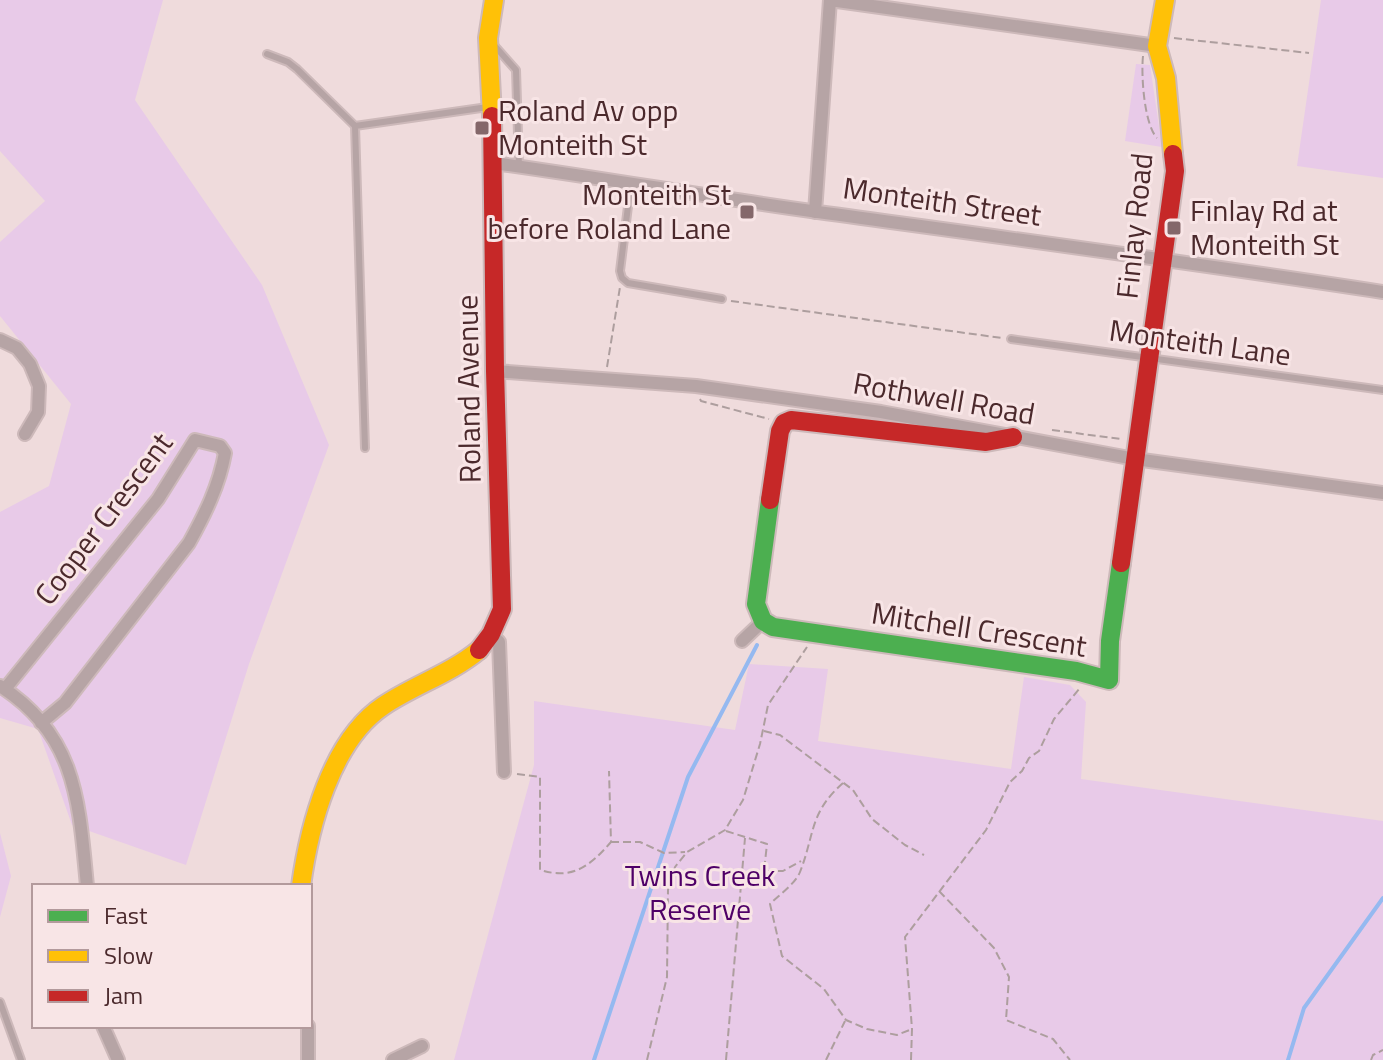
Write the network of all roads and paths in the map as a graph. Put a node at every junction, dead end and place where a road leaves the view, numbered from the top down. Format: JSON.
{"nodes":[{"id":1,"x":494,"y":0,"type":"edge"},
{"id":2,"x":830,"y":0,"type":"edge"},
{"id":3,"x":1165,"y":0,"type":"edge"},
{"id":4,"x":488,"y":38,"type":"junction"},
{"id":5,"x":1157,"y":43,"type":"junction"},
{"id":6,"x":1309,"y":53,"type":"dead end"},
{"id":7,"x":267,"y":54,"type":"dead end"},
{"id":8,"x":492,"y":107,"type":"junction"},
{"id":9,"x":355,"y":126,"type":"junction"},
{"id":10,"x":1173,"y":144,"type":"junction"},
{"id":11,"x":494,"y":163,"type":"junction"},
{"id":12,"x":519,"y":167,"type":"junction"},
{"id":13,"x":631,"y":182,"type":"junction"},
{"id":14,"x":815,"y":212,"type":"junction"},
{"id":15,"x":1162,"y":258,"type":"junction"},
{"id":16,"x":622,"y":278,"type":"junction"},
{"id":17,"x":1383,"y":292,"type":"edge"},
{"id":18,"x":722,"y":299,"type":"joint"},
{"id":19,"x":1011,"y":339,"type":"joint"},
{"id":20,"x":0,"y":340,"type":"edge"},
{"id":21,"x":1147,"y":358,"type":"junction"},
{"id":22,"x":495,"y":371,"type":"junction"},
{"id":23,"x":605,"y":380,"type":"junction"},
{"id":24,"x":1383,"y":390,"type":"edge"},
{"id":25,"x":701,"y":401,"type":"dead end"},
{"id":26,"x":784,"y":423,"type":"junction"},
{"id":27,"x":25,"y":434,"type":"dead end"},
{"id":28,"x":1013,"y":437,"type":"junction"},
{"id":29,"x":365,"y":448,"type":"dead end"},
{"id":30,"x":1135,"y":459,"type":"junction"},
{"id":31,"x":1383,"y":493,"type":"edge"},
{"id":32,"x":763,"y":621,"type":"junction"},
{"id":33,"x":491,"y":634,"type":"junction"},
{"id":34,"x":816,"y":634,"type":"junction"},
{"id":35,"x":742,"y":641,"type":"dead end"},
{"id":36,"x":1093,"y":675,"type":"junction"},
{"id":37,"x":2,"y":690,"type":"edge"},
{"id":38,"x":41,"y":723,"type":"junction"},
{"id":39,"x":763,"y":731,"type":"junction"},
{"id":40,"x":609,"y":771,"type":"dead end"},
{"id":41,"x":504,"y":772,"type":"joint"},
{"id":42,"x":843,"y":783,"type":"junction"},
{"id":43,"x":725,"y":830,"type":"junction"},
{"id":44,"x":745,"y":838,"type":"junction"},
{"id":45,"x":611,"y":842,"type":"junction"},
{"id":46,"x":687,"y":852,"type":"junction"},
{"id":47,"x":924,"y":855,"type":"dead end"},
{"id":48,"x":803,"y":859,"type":"junction"},
{"id":49,"x":87,"y":884,"type":"edge"},
{"id":50,"x":301,"y":884,"type":"edge"},
{"id":51,"x":939,"y":889,"type":"junction"},
{"id":52,"x":0,"y":1002,"type":"edge"},
{"id":53,"x":846,"y":1020,"type":"junction"},
{"id":54,"x":104,"y":1028,"type":"edge"},
{"id":55,"x":308,"y":1028,"type":"edge"},
{"id":56,"x":912,"y":1029,"type":"junction"},
{"id":57,"x":422,"y":1046,"type":"dead end"},
{"id":58,"x":1383,"y":1050,"type":"edge"},
{"id":59,"x":21,"y":1060,"type":"edge"},
{"id":60,"x":118,"y":1060,"type":"edge"},
{"id":61,"x":308,"y":1060,"type":"edge"},
{"id":62,"x":393,"y":1060,"type":"edge"},
{"id":63,"x":647,"y":1060,"type":"edge"},
{"id":64,"x":726,"y":1060,"type":"edge"},
{"id":65,"x":826,"y":1060,"type":"edge"},
{"id":66,"x":911,"y":1060,"type":"edge"},
{"id":67,"x":1070,"y":1060,"type":"edge"},
{"id":68,"x":1371,"y":1060,"type":"edge"}],
"edges":[{"from":1,"to":4,"type":"street","name":"Roland Avenue"},
{"from":2,"to":5,"type":"street"},
{"from":2,"to":14,"type":"street"},
{"from":3,"to":5,"type":"street","name":"Finlay Road"},
{"from":4,"to":8,"type":"street","name":"Roland Avenue"},
{"from":4,"to":12,"type":"lane"},
{"from":5,"to":6,"type":"path"},
{"from":5,"to":10,"type":"street","name":"Finlay Road"},
{"from":5,"to":10,"type":"path"},
{"from":7,"to":9,"type":"lane"},
{"from":8,"to":9,"type":"lane"},
{"from":8,"to":11,"type":"street","name":"Roland Avenue"},
{"from":9,"to":29,"type":"lane"},
{"from":10,"to":15,"type":"street","name":"Finlay Road"},
{"from":11,"to":12,"type":"street","name":"Monteith Street"},
{"from":11,"to":22,"type":"street","name":"Roland Avenue"},
{"from":12,"to":13,"type":"street","name":"Monteith Street"},
{"from":13,"to":14,"type":"street","name":"Monteith Street"},
{"from":13,"to":16,"type":"lane"},
{"from":14,"to":15,"type":"street","name":"Monteith Street"},
{"from":15,"to":17,"type":"street","name":"Monteith Street"},
{"from":15,"to":21,"type":"street","name":"Finlay Road"},
{"from":16,"to":18,"type":"lane"},
{"from":16,"to":23,"type":"path"},
{"from":18,"to":19,"type":"path"},
{"from":19,"to":21,"type":"lane","name":"Monteith Lane"},
{"from":20,"to":27,"type":"street"},
{"from":21,"to":24,"type":"lane","name":"Monteith Lane"},
{"from":21,"to":30,"type":"street","name":"Finlay Road"},
{"from":22,"to":23,"type":"street","name":"Rothwell Road"},
{"from":22,"to":33,"type":"street","name":"Roland Avenue"},
{"from":23,"to":28,"type":"street","name":"Rothwell Road"},
{"from":25,"to":26,"type":"path"},
{"from":26,"to":28,"type":"street"},
{"from":26,"to":32,"type":"street"},
{"from":28,"to":30,"type":"street","name":"Rothwell Road"},
{"from":30,"to":31,"type":"street","name":"Rothwell Road"},
{"from":30,"to":36,"type":"street","name":"Mitchell Crescent"},
{"from":32,"to":34,"type":"street","name":"Mitchell Crescent"},
{"from":32,"to":35,"type":"street"},
{"from":33,"to":41,"type":"street","name":"Roland Avenue"},
{"from":33,"to":50,"type":"street"},
{"from":34,"to":36,"type":"street","name":"Mitchell Crescent"},
{"from":34,"to":39,"type":"path"},
{"from":36,"to":51,"type":"path"},
{"from":37,"to":38,"type":"street"},
{"from":37,"to":38,"type":"street","name":"Cooper Crescent"},
{"from":38,"to":49,"type":"street"},
{"from":39,"to":42,"type":"path"},
{"from":39,"to":43,"type":"path"},
{"from":40,"to":45,"type":"path"},
{"from":41,"to":45,"type":"path"},
{"from":42,"to":47,"type":"path"},
{"from":42,"to":48,"type":"path"},
{"from":43,"to":44,"type":"path"},
{"from":43,"to":46,"type":"path"},
{"from":44,"to":48,"type":"path"},
{"from":44,"to":64,"type":"path"},
{"from":45,"to":46,"type":"path"},
{"from":46,"to":63,"type":"path"},
{"from":48,"to":53,"type":"path"},
{"from":51,"to":56,"type":"path"},
{"from":51,"to":67,"type":"path"},
{"from":52,"to":59,"type":"lane"},
{"from":53,"to":56,"type":"path"},
{"from":53,"to":65,"type":"path"},
{"from":54,"to":60,"type":"street"},
{"from":55,"to":61,"type":"street"},
{"from":56,"to":66,"type":"path"},
{"from":57,"to":62,"type":"street"},
{"from":58,"to":68,"type":"path"}]}
